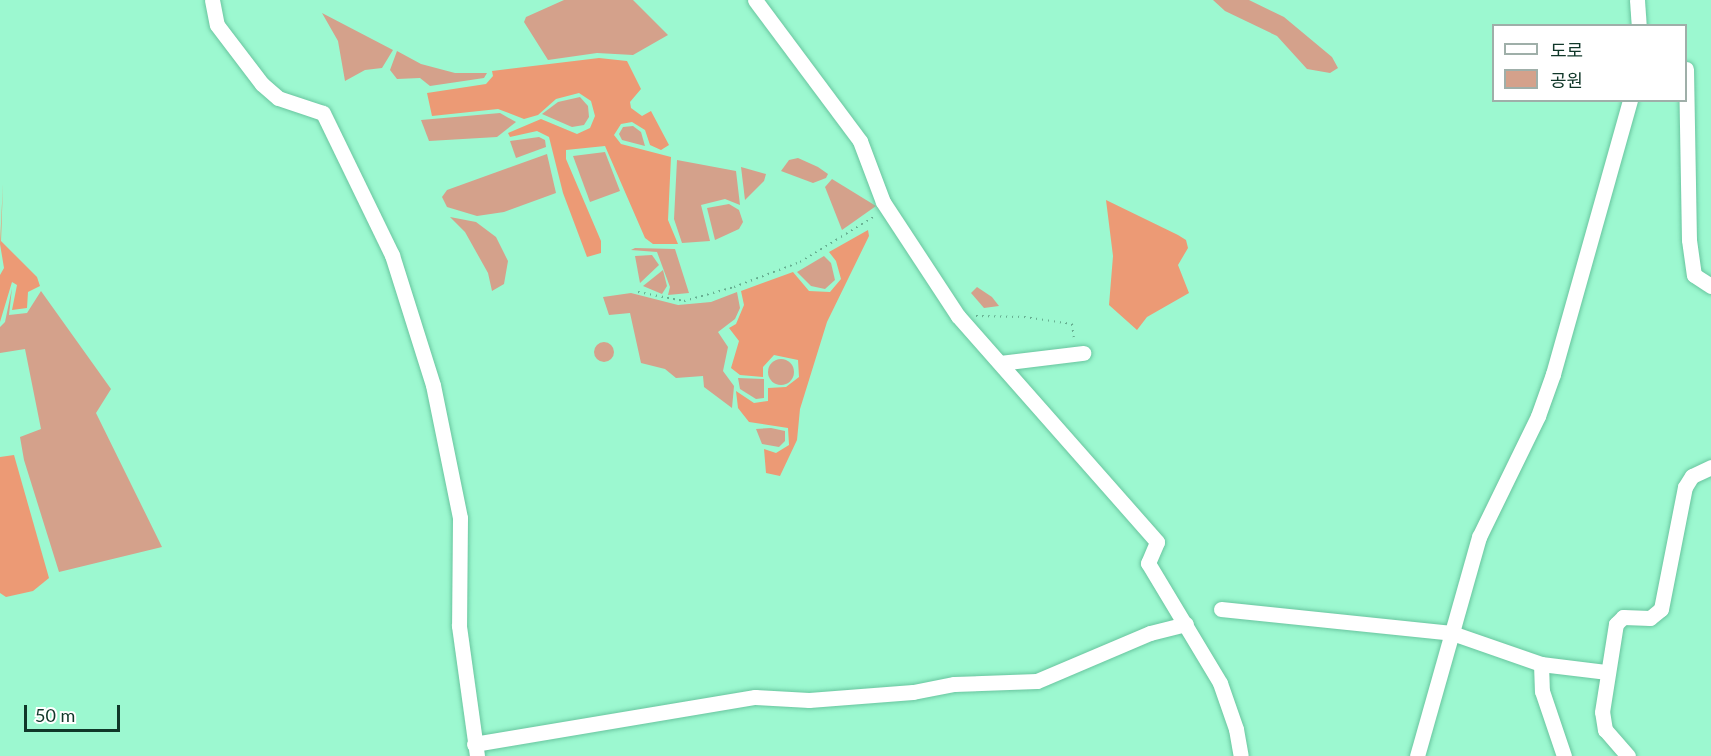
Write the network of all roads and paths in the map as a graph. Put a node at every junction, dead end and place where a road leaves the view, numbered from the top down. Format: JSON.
{"nodes":[{"id":1,"x":212,"y":0,"type":"edge"},
{"id":2,"x":756,"y":0,"type":"edge"},
{"id":3,"x":1637,"y":0,"type":"edge"},
{"id":4,"x":1643,"y":24,"type":"edge"},
{"id":5,"x":1629,"y":102,"type":"edge"},
{"id":6,"x":1687,"y":102,"type":"edge"},
{"id":7,"x":887,"y":208,"type":"junction"},
{"id":8,"x":1711,"y":286,"type":"edge"},
{"id":9,"x":638,"y":292,"type":"dead end"},
{"id":10,"x":958,"y":316,"type":"junction"},
{"id":11,"x":1080,"y":354,"type":"joint"},
{"id":12,"x":1000,"y":363,"type":"junction"},
{"id":13,"x":1711,"y":466,"type":"edge"},
{"id":14,"x":1221,"y":609,"type":"dead end"},
{"id":15,"x":1186,"y":624,"type":"junction"},
{"id":16,"x":1452,"y":633,"type":"junction"},
{"id":17,"x":1541,"y":664,"type":"junction"},
{"id":18,"x":1605,"y":672,"type":"junction"},
{"id":19,"x":476,"y":750,"type":"edge"},
{"id":20,"x":1240,"y":756,"type":"edge"},
{"id":21,"x":1417,"y":756,"type":"edge"},
{"id":22,"x":1564,"y":756,"type":"edge"},
{"id":23,"x":1628,"y":756,"type":"edge"}],
"edges":[{"from":1,"to":19,"type":"street"},
{"from":2,"to":7,"type":"street"},
{"from":3,"to":4,"type":"street"},
{"from":5,"to":16,"type":"street"},
{"from":6,"to":8,"type":"street"},
{"from":7,"to":9,"type":"path"},
{"from":7,"to":10,"type":"street"},
{"from":10,"to":11,"type":"path"},
{"from":10,"to":12,"type":"street"},
{"from":11,"to":12,"type":"street"},
{"from":12,"to":15,"type":"street"},
{"from":13,"to":18,"type":"street"},
{"from":14,"to":16,"type":"street"},
{"from":15,"to":19,"type":"street"},
{"from":15,"to":20,"type":"street"},
{"from":16,"to":17,"type":"street"},
{"from":16,"to":21,"type":"street"},
{"from":17,"to":18,"type":"street"},
{"from":17,"to":22,"type":"street"},
{"from":18,"to":23,"type":"street"}]}
